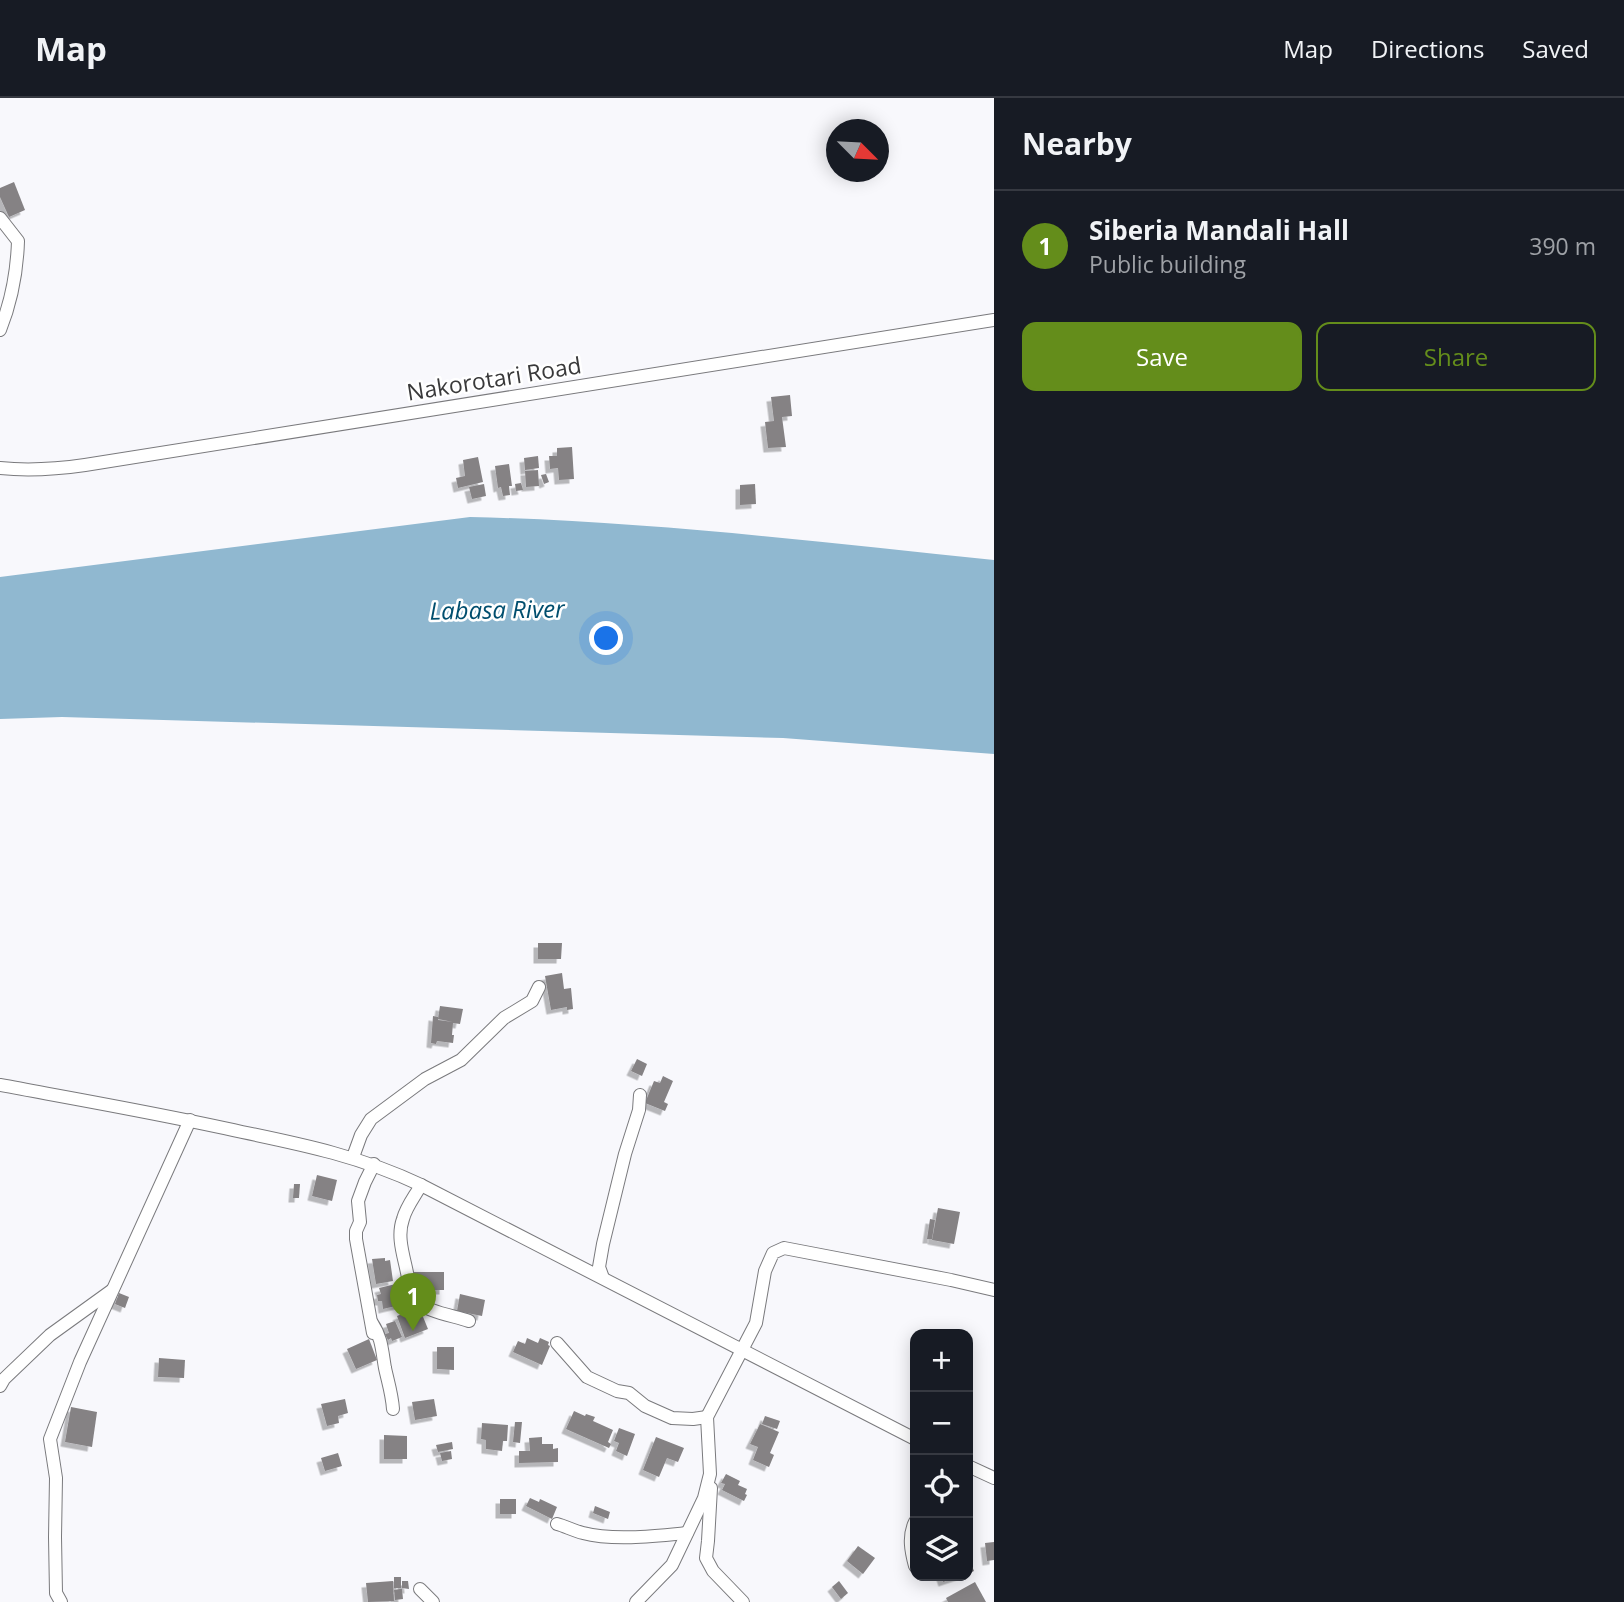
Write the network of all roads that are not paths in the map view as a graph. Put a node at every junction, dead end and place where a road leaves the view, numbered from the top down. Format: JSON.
{"nodes":[{"id":1,"x":0,"y":218,"type":"edge"},
{"id":2,"x":994,"y":320,"type":"edge"},
{"id":3,"x":0,"y":330,"type":"edge"},
{"id":4,"x":0,"y":468,"type":"edge"},
{"id":5,"x":539,"y":987,"type":"dead end"},
{"id":6,"x":0,"y":1085,"type":"edge"},
{"id":7,"x":640,"y":1095,"type":"dead end"},
{"id":8,"x":190,"y":1121,"type":"junction"},
{"id":9,"x":353,"y":1157,"type":"junction"},
{"id":10,"x":374,"y":1164,"type":"junction"},
{"id":11,"x":421,"y":1185,"type":"junction"},
{"id":12,"x":603,"y":1278,"type":"junction"},
{"id":13,"x":114,"y":1289,"type":"junction"},
{"id":14,"x":994,"y":1290,"type":"edge"},
{"id":15,"x":469,"y":1321,"type":"dead end"},
{"id":16,"x":557,"y":1343,"type":"dead end"},
{"id":17,"x":741,"y":1349,"type":"junction"},
{"id":18,"x":0,"y":1387,"type":"edge"},
{"id":19,"x":393,"y":1409,"type":"dead end"},
{"id":20,"x":707,"y":1417,"type":"junction"},
{"id":21,"x":910,"y":1435,"type":"edge"},
{"id":22,"x":973,"y":1468,"type":"edge"},
{"id":23,"x":710,"y":1474,"type":"junction"},
{"id":24,"x":994,"y":1478,"type":"edge"},
{"id":25,"x":557,"y":1524,"type":"dead end"},
{"id":26,"x":687,"y":1533,"type":"junction"},
{"id":27,"x":420,"y":1589,"type":"dead end"},
{"id":28,"x":61,"y":1602,"type":"edge"},
{"id":29,"x":433,"y":1602,"type":"edge"},
{"id":30,"x":636,"y":1602,"type":"edge"},
{"id":31,"x":743,"y":1602,"type":"edge"}],
"edges":[{"from":1,"to":3,"type":"street"},
{"from":2,"to":4,"type":"street","name":"Nakorotari Road"},
{"from":5,"to":9,"type":"street"},
{"from":6,"to":8,"type":"street"},
{"from":7,"to":12,"type":"street"},
{"from":8,"to":9,"type":"street"},
{"from":8,"to":13,"type":"street"},
{"from":9,"to":10,"type":"street"},
{"from":10,"to":11,"type":"street"},
{"from":10,"to":19,"type":"street"},
{"from":11,"to":12,"type":"street"},
{"from":11,"to":15,"type":"street"},
{"from":12,"to":17,"type":"street"},
{"from":13,"to":18,"type":"street"},
{"from":13,"to":28,"type":"street"},
{"from":14,"to":17,"type":"street"},
{"from":16,"to":20,"type":"street"},
{"from":17,"to":20,"type":"street"},
{"from":17,"to":21,"type":"street"},
{"from":20,"to":23,"type":"street"},
{"from":22,"to":24,"type":"street"},
{"from":23,"to":26,"type":"street"},
{"from":23,"to":31,"type":"street"},
{"from":25,"to":26,"type":"street"},
{"from":26,"to":30,"type":"street"},
{"from":27,"to":29,"type":"street"}]}
